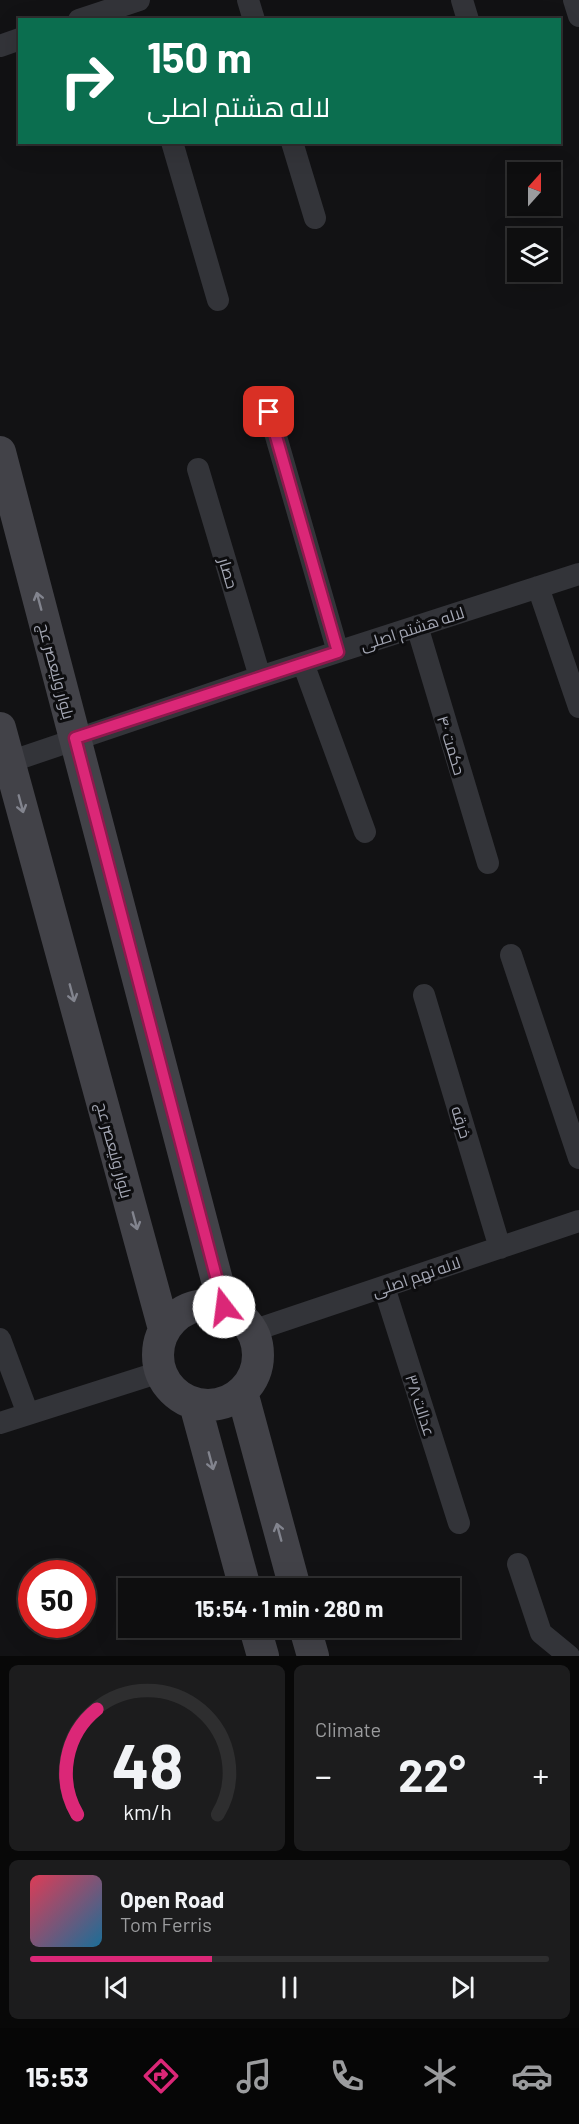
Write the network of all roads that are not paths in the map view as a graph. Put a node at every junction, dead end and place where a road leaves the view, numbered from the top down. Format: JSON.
{"nodes":[{"id":1,"x":71,"y":0,"type":"edge"},
{"id":2,"x":248,"y":0,"type":"edge"},
{"id":3,"x":462,"y":0,"type":"edge"},
{"id":4,"x":574,"y":0,"type":"edge"},
{"id":5,"x":136,"y":7,"type":"edge"},
{"id":6,"x":579,"y":16,"type":"edge"},
{"id":7,"x":77,"y":18,"type":"edge"},
{"id":8,"x":87,"y":18,"type":"edge"},
{"id":9,"x":253,"y":18,"type":"edge"},
{"id":10,"x":467,"y":18,"type":"edge"},
{"id":11,"x":18,"y":40,"type":"edge"},
{"id":12,"x":0,"y":46,"type":"edge"},
{"id":13,"x":173,"y":144,"type":"edge"},
{"id":14,"x":293,"y":144,"type":"edge"},
{"id":15,"x":315,"y":218,"type":"dead end"},
{"id":16,"x":218,"y":300,"type":"dead end"},
{"id":17,"x":269,"y":412,"type":"dead end"},
{"id":18,"x":0,"y":452,"type":"edge"},
{"id":19,"x":198,"y":469,"type":"dead end"},
{"id":20,"x":579,"y":574,"type":"edge"},
{"id":21,"x":538,"y":587,"type":"junction"},
{"id":22,"x":417,"y":626,"type":"junction"},
{"id":23,"x":338,"y":652,"type":"junction"},
{"id":24,"x":303,"y":663,"type":"junction"},
{"id":25,"x":260,"y":677,"type":"junction"},
{"id":26,"x":579,"y":707,"type":"edge"},
{"id":27,"x":0,"y":728,"type":"edge"},
{"id":28,"x":75,"y":738,"type":"junction"},
{"id":29,"x":5,"y":763,"type":"edge"},
{"id":30,"x":365,"y":832,"type":"dead end"},
{"id":31,"x":488,"y":863,"type":"dead end"},
{"id":32,"x":511,"y":955,"type":"dead end"},
{"id":33,"x":424,"y":996,"type":"dead end"},
{"id":34,"x":579,"y":1158,"type":"edge"},
{"id":35,"x":579,"y":1221,"type":"edge"},
{"id":36,"x":500,"y":1248,"type":"junction"},
{"id":37,"x":384,"y":1287,"type":"junction"},
{"id":38,"x":224,"y":1307,"type":"junction"},
{"id":39,"x":164,"y":1329,"type":"junction"},
{"id":40,"x":252,"y":1331,"type":"junction"},
{"id":41,"x":0,"y":1339,"type":"edge"},
{"id":42,"x":160,"y":1372,"type":"junction"},
{"id":43,"x":242,"y":1392,"type":"junction"},
{"id":44,"x":195,"y":1404,"type":"junction"},
{"id":45,"x":27,"y":1414,"type":"junction"},
{"id":46,"x":0,"y":1423,"type":"edge"},
{"id":47,"x":459,"y":1523,"type":"dead end"},
{"id":48,"x":518,"y":1564,"type":"dead end"},
{"id":49,"x":242,"y":1578,"type":"edge"},
{"id":50,"x":292,"y":1578,"type":"edge"},
{"id":51,"x":258,"y":1638,"type":"edge"},
{"id":52,"x":308,"y":1638,"type":"edge"},
{"id":53,"x":263,"y":1656,"type":"edge"},
{"id":54,"x":313,"y":1656,"type":"edge"},
{"id":55,"x":568,"y":1656,"type":"edge"}],
"edges":[{"from":1,"to":7,"type":"street"},
{"from":2,"to":9,"type":"street"},
{"from":3,"to":10,"type":"street"},
{"from":4,"to":6,"type":"street"},
{"from":5,"to":8,"type":"street"},
{"from":11,"to":12,"type":"street"},
{"from":13,"to":16,"type":"street"},
{"from":14,"to":15,"type":"street"},
{"from":17,"to":23,"type":"street"},
{"from":28,"to":18,"type":"main road","name":"بلوار ولیعصر عج","one_way":true},
{"from":19,"to":25,"type":"street","name":"حصار"},
{"from":20,"to":21,"type":"street","name":"لاله هشتم اصلی"},
{"from":21,"to":22,"type":"street","name":"لاله هشتم اصلی"},
{"from":21,"to":26,"type":"street"},
{"from":22,"to":23,"type":"street","name":"لاله هشتم اصلی"},
{"from":22,"to":31,"type":"street","name":"حکمت ۴۰"},
{"from":23,"to":24,"type":"street","name":"لاله هشتم اصلی"},
{"from":24,"to":25,"type":"street","name":"لاله هشتم اصلی"},
{"from":24,"to":30,"type":"street"},
{"from":25,"to":28,"type":"street","name":"لاله هشتم اصلی"},
{"from":27,"to":29,"type":"main road","name":"بلوار ولیعصر عج"},
{"from":28,"to":29,"type":"street","name":"لاله هشتم اصلی"},
{"from":28,"to":38,"type":"main road","name":"بلوار ولیعصر عج"},
{"from":29,"to":39,"type":"main road","name":"بلوار ولیعصر عج","one_way":true},
{"from":32,"to":34,"type":"street"},
{"from":33,"to":36,"type":"street","name":"خرقه"},
{"from":35,"to":36,"type":"street","name":"لاله نهم اصلی"},
{"from":36,"to":37,"type":"street","name":"لاله نهم اصلی"},
{"from":37,"to":40,"type":"street","name":"لاله نهم اصلی"},
{"from":37,"to":47,"type":"street","name":"عدالت ٣٨"},
{"from":38,"to":39,"type":"main road"},
{"from":38,"to":40,"type":"main road"},
{"from":39,"to":42,"type":"main road"},
{"from":40,"to":43,"type":"main road"},
{"from":41,"to":45,"type":"street"},
{"from":42,"to":44,"type":"main road"},
{"from":42,"to":45,"type":"street"},
{"from":43,"to":44,"type":"main road"},
{"from":50,"to":43,"type":"main road","one_way":true},
{"from":44,"to":49,"type":"main road","one_way":true},
{"from":45,"to":46,"type":"street"},
{"from":48,"to":55,"type":"street"},
{"from":51,"to":53,"type":"main road"},
{"from":52,"to":54,"type":"main road"}]}
